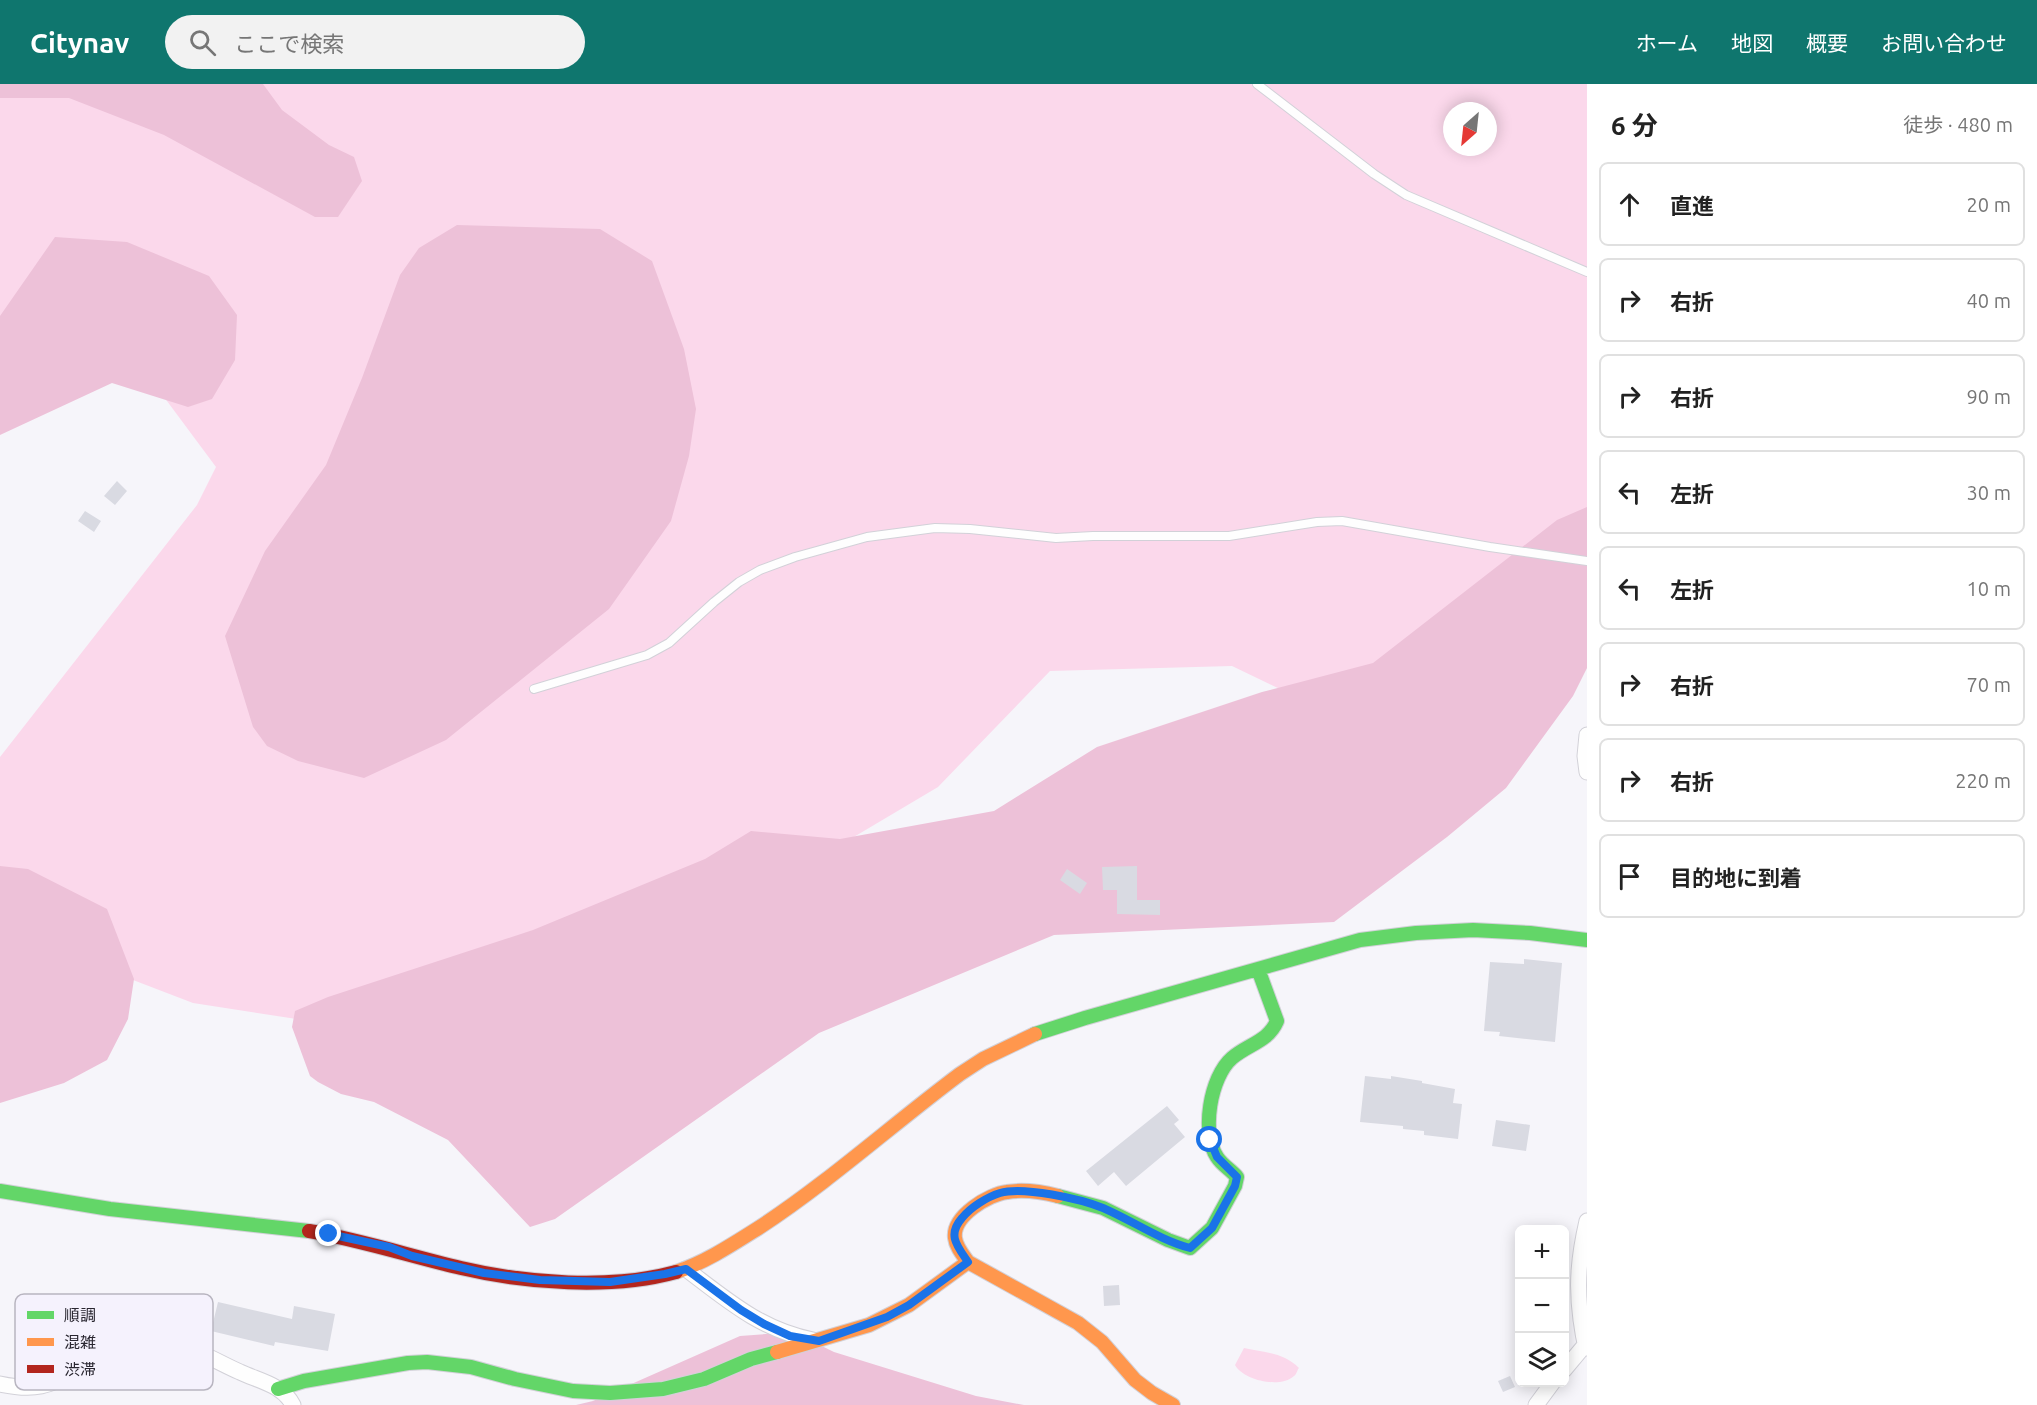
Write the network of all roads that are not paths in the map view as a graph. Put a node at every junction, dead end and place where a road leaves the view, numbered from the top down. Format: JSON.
{"nodes":[{"id":1,"x":1257,"y":84,"type":"edge"},
{"id":2,"x":1587,"y":272,"type":"edge"},
{"id":3,"x":1587,"y":561,"type":"edge"},
{"id":4,"x":534,"y":689,"type":"dead end"},
{"id":5,"x":1587,"y":735,"type":"edge"},
{"id":6,"x":1587,"y":772,"type":"edge"},
{"id":7,"x":1587,"y":940,"type":"edge"},
{"id":8,"x":1258,"y":969,"type":"junction"},
{"id":9,"x":0,"y":1191,"type":"edge"},
{"id":10,"x":1587,"y":1221,"type":"edge"},
{"id":11,"x":968,"y":1262,"type":"junction"},
{"id":12,"x":686,"y":1269,"type":"junction"},
{"id":13,"x":819,"y":1341,"type":"junction"},
{"id":14,"x":1586,"y":1347,"type":"edge"},
{"id":15,"x":213,"y":1359,"type":"edge"},
{"id":16,"x":1569,"y":1365,"type":"edge"},
{"id":17,"x":0,"y":1384,"type":"edge"},
{"id":18,"x":15,"y":1387,"type":"edge"},
{"id":19,"x":1550,"y":1387,"type":"edge"},
{"id":20,"x":278,"y":1389,"type":"junction"},
{"id":21,"x":293,"y":1405,"type":"edge"},
{"id":22,"x":1173,"y":1405,"type":"edge"},
{"id":23,"x":1536,"y":1405,"type":"edge"}],
"edges":[{"from":1,"to":2,"type":"lane"},
{"from":3,"to":4,"type":"lane"},
{"from":5,"to":6,"type":"street"},
{"from":7,"to":8,"type":"street"},
{"from":8,"to":11,"type":"street"},
{"from":8,"to":12,"type":"street"},
{"from":9,"to":12,"type":"street"},
{"from":10,"to":14,"type":"street"},
{"from":11,"to":13,"type":"street"},
{"from":11,"to":22,"type":"street"},
{"from":12,"to":13,"type":"street"},
{"from":13,"to":20,"type":"street"},
{"from":14,"to":16,"type":"street"},
{"from":15,"to":20,"type":"street"},
{"from":17,"to":18,"type":"street"},
{"from":19,"to":23,"type":"street"},
{"from":20,"to":21,"type":"street"}]}
